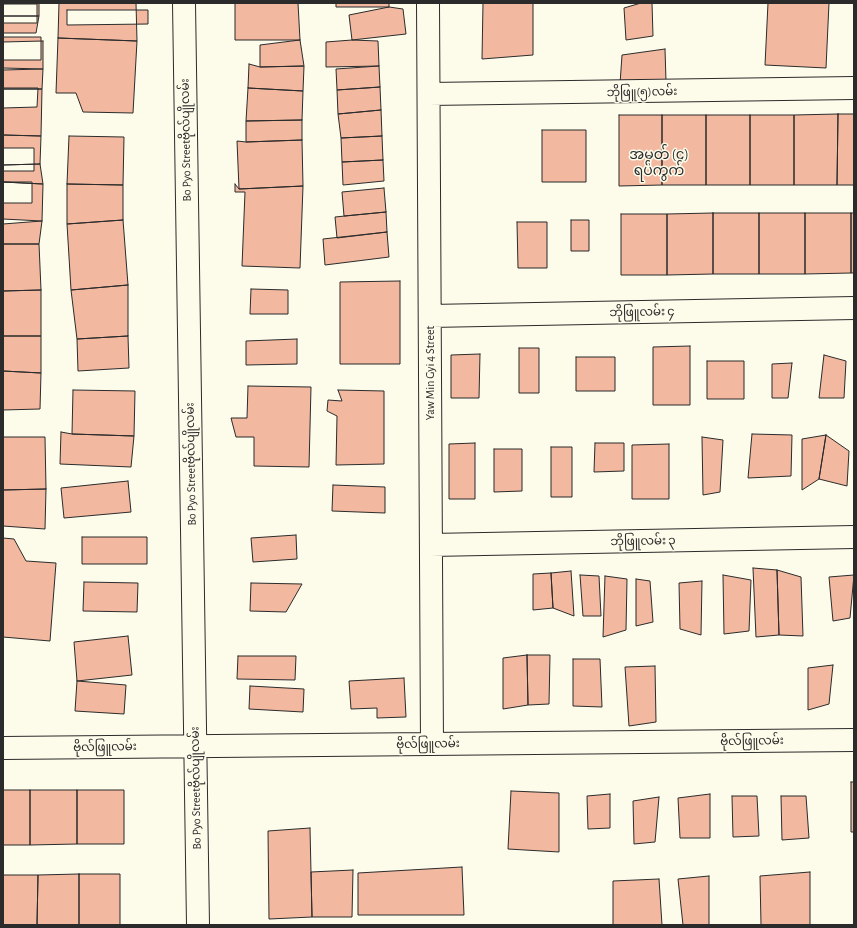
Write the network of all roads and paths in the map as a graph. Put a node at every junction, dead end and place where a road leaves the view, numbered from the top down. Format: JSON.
{"nodes":[{"id":1,"x":184,"y":3,"type":"edge"},
{"id":2,"x":428,"y":3,"type":"edge"},
{"id":3,"x":854,"y":88,"type":"edge"},
{"id":4,"x":429,"y":94,"type":"junction"},
{"id":5,"x":854,"y":308,"type":"edge"},
{"id":6,"x":430,"y":316,"type":"junction"},
{"id":7,"x":854,"y":537,"type":"edge"},
{"id":8,"x":431,"y":545,"type":"junction"},
{"id":9,"x":854,"y":740,"type":"edge"},
{"id":10,"x":432,"y":744,"type":"junction"},
{"id":11,"x":196,"y":746,"type":"junction"},
{"id":12,"x":3,"y":748,"type":"edge"},
{"id":13,"x":198,"y":925,"type":"edge"}],
"edges":[{"from":1,"to":11,"type":"street","name":"Bo Pyo Streetဗိုလ်ပျိုလမ်း"},
{"from":2,"to":4,"type":"street","name":"Yaw Min Gyi 4 Street"},
{"from":3,"to":4,"type":"street","name":"ဘိုဖြူ(၅)လမ်း"},
{"from":4,"to":6,"type":"street","name":"Yaw Min Gyi 4 Street"},
{"from":5,"to":6,"type":"street","name":"ဘိုဖြူလမ်း ၄"},
{"from":6,"to":8,"type":"street","name":"Yaw Min Gyi 4 Street"},
{"from":7,"to":8,"type":"street","name":"ဘိုဖြူလမ်း ၃"},
{"from":8,"to":10,"type":"street","name":"Yaw Min Gyi 4 Street"},
{"from":9,"to":10,"type":"street","name":"ဗိုလ်ဖြူလမ်း"},
{"from":10,"to":11,"type":"street","name":"ဗိုလ်ဖြူလမ်း"},
{"from":11,"to":12,"type":"street","name":"ဗိုလ်ဖြူလမ်း"},
{"from":11,"to":13,"type":"street","name":"Bo Pyo Streetဗိုလ်ပျိုလမ်း"}]}
